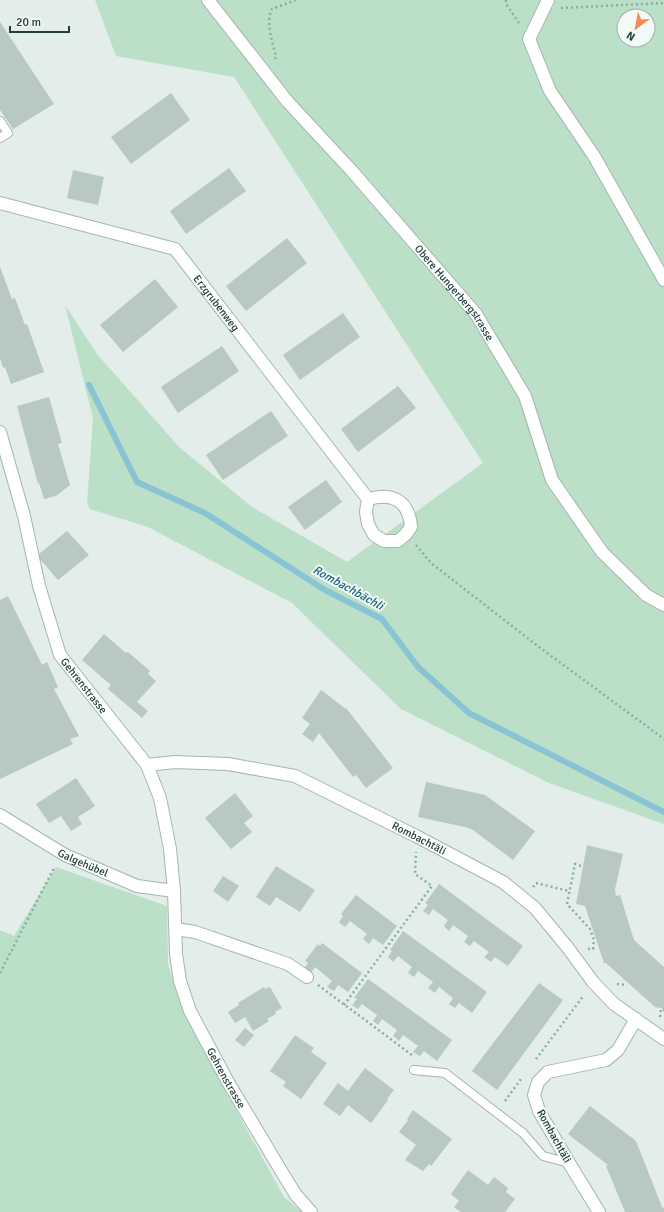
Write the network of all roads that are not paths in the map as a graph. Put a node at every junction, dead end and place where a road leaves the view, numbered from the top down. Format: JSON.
{"nodes":[{"id":1,"x":208,"y":0,"type":"edge"},
{"id":2,"x":546,"y":3,"type":"edge"},
{"id":3,"x":0,"y":121,"type":"edge"},
{"id":4,"x":0,"y":138,"type":"edge"},
{"id":5,"x":0,"y":204,"type":"edge"},
{"id":6,"x":664,"y":280,"type":"edge"},
{"id":7,"x":0,"y":432,"type":"edge"},
{"id":8,"x":368,"y":499,"type":"junction"},
{"id":9,"x":664,"y":605,"type":"edge"},
{"id":10,"x":147,"y":765,"type":"junction"},
{"id":11,"x":0,"y":815,"type":"edge"},
{"id":12,"x":174,"y":891,"type":"junction"},
{"id":13,"x":176,"y":929,"type":"junction"},
{"id":14,"x":307,"y":977,"type":"road end"},
{"id":15,"x":636,"y":1019,"type":"junction"},
{"id":16,"x":664,"y":1040,"type":"edge"},
{"id":17,"x":414,"y":1070,"type":"road end"},
{"id":18,"x":568,"y":1163,"type":"junction"},
{"id":19,"x":311,"y":1212,"type":"edge"},
{"id":20,"x":599,"y":1212,"type":"edge"}],
"edges":[{"from":1,"to":9,"type":"street","name":"Obere Hungerbergstrasse"},
{"from":2,"to":6,"type":"street"},
{"from":3,"to":4,"type":"lane"},
{"from":5,"to":8,"type":"street","name":"Erzgrubenweg"},
{"from":7,"to":10,"type":"street","name":"Gehrenstrasse"},
{"from":8,"to":8,"type":"street"},
{"from":10,"to":12,"type":"street","name":"Gehrenstrasse"},
{"from":10,"to":15,"type":"street","name":"Rombachtäli"},
{"from":11,"to":12,"type":"street","name":"Galgehübel"},
{"from":12,"to":13,"type":"street","name":"Gehrenstrasse"},
{"from":13,"to":14,"type":"street"},
{"from":13,"to":19,"type":"street","name":"Gehrenstrasse"},
{"from":15,"to":16,"type":"street","name":"Rombachtäli"},
{"from":15,"to":18,"type":"street","name":"Rombachtäli"},
{"from":17,"to":18,"type":"lane"},
{"from":18,"to":20,"type":"street","name":"Rombachtäli"}]}
